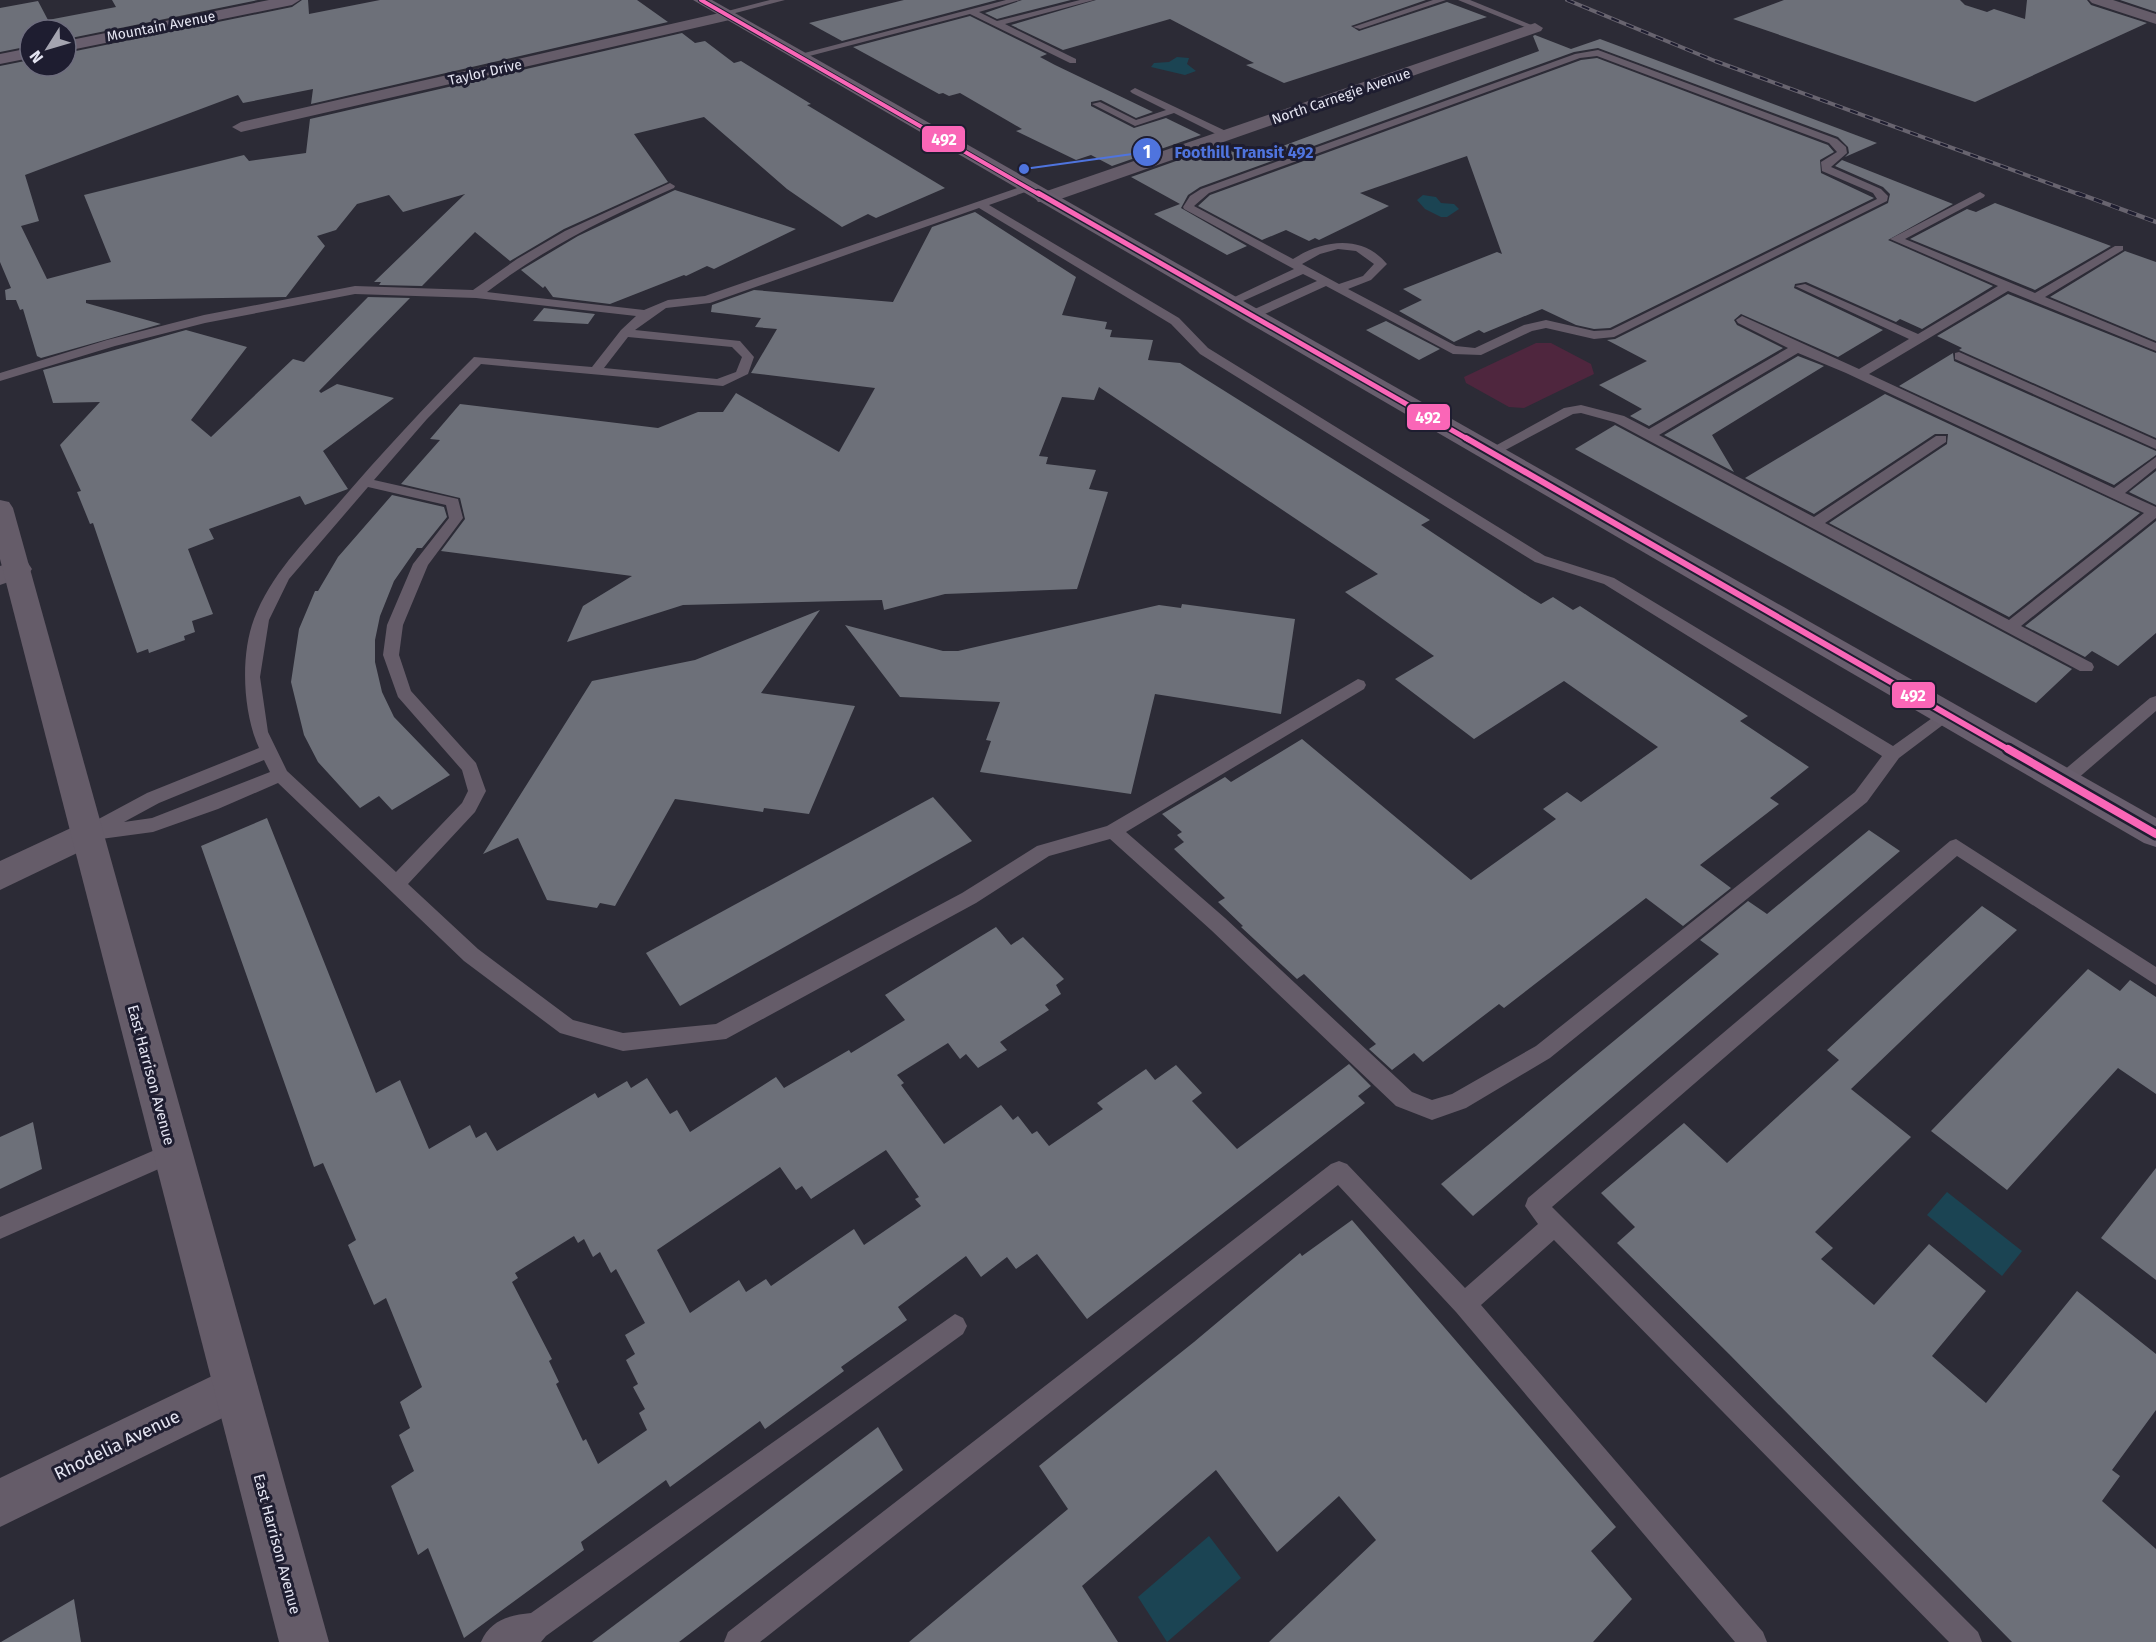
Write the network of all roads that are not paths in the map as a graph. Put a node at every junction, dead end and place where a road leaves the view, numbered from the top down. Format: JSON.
{"nodes":[{"id":1,"x":292,"y":0,"type":"edge"},
{"id":2,"x":700,"y":0,"type":"edge"},
{"id":3,"x":781,"y":0,"type":"edge"},
{"id":4,"x":1016,"y":0,"type":"edge"},
{"id":5,"x":1090,"y":0,"type":"edge"},
{"id":6,"x":1442,"y":0,"type":"edge"},
{"id":7,"x":1462,"y":0,"type":"edge"},
{"id":8,"x":2097,"y":0,"type":"edge"},
{"id":9,"x":970,"y":11,"type":"junction"},
{"id":10,"x":726,"y":15,"type":"junction"},
{"id":11,"x":2156,"y":19,"type":"edge"},
{"id":12,"x":996,"y":24,"type":"junction"},
{"id":13,"x":1357,"y":27,"type":"dead end"},
{"id":14,"x":1535,"y":28,"type":"joint"},
{"id":15,"x":78,"y":44,"type":"edge"},
{"id":16,"x":18,"y":55,"type":"edge"},
{"id":17,"x":798,"y":56,"type":"junction"},
{"id":18,"x":0,"y":59,"type":"edge"},
{"id":19,"x":1073,"y":61,"type":"dead end"},
{"id":20,"x":1135,"y":91,"type":"dead end"},
{"id":21,"x":1097,"y":104,"type":"dead end"},
{"id":22,"x":1174,"y":110,"type":"junction"},
{"id":23,"x":241,"y":127,"type":"dead end"},
{"id":24,"x":1226,"y":135,"type":"junction"},
{"id":25,"x":670,"y":186,"type":"dead end"},
{"id":26,"x":1036,"y":193,"type":"junction"},
{"id":27,"x":1980,"y":195,"type":"dead end"},
{"id":28,"x":981,"y":205,"type":"junction"},
{"id":29,"x":2119,"y":248,"type":"dead end"},
{"id":30,"x":1299,"y":267,"type":"junction"},
{"id":31,"x":1327,"y":282,"type":"junction"},
{"id":32,"x":1801,"y":286,"type":"dead end"},
{"id":33,"x":2007,"y":286,"type":"junction"},
{"id":34,"x":1339,"y":288,"type":"junction"},
{"id":35,"x":476,"y":294,"type":"junction"},
{"id":36,"x":2036,"y":297,"type":"junction"},
{"id":37,"x":1241,"y":308,"type":"junction"},
{"id":38,"x":649,"y":314,"type":"junction"},
{"id":39,"x":1742,"y":320,"type":"dead end"},
{"id":40,"x":625,"y":333,"type":"junction"},
{"id":41,"x":1919,"y":339,"type":"junction"},
{"id":42,"x":2156,"y":347,"type":"edge"},
{"id":43,"x":1797,"y":348,"type":"junction"},
{"id":44,"x":1959,"y":356,"type":"dead end"},
{"id":45,"x":595,"y":372,"type":"junction"},
{"id":46,"x":1860,"y":374,"type":"junction"},
{"id":47,"x":0,"y":376,"type":"edge"},
{"id":48,"x":1649,"y":435,"type":"junction"},
{"id":49,"x":1941,"y":439,"type":"dead end"},
{"id":50,"x":2156,"y":445,"type":"edge"},
{"id":51,"x":1491,"y":452,"type":"junction"},
{"id":52,"x":2156,"y":461,"type":"edge"},
{"id":53,"x":365,"y":482,"type":"junction"},
{"id":54,"x":2115,"y":494,"type":"junction"},
{"id":55,"x":0,"y":508,"type":"edge"},
{"id":56,"x":2155,"y":512,"type":"edge"},
{"id":57,"x":1815,"y":523,"type":"junction"},
{"id":58,"x":9,"y":572,"type":"edge"},
{"id":59,"x":2010,"y":627,"type":"junction"},
{"id":60,"x":2086,"y":667,"type":"dead end"},
{"id":61,"x":1358,"y":685,"type":"dead end"},
{"id":62,"x":2156,"y":702,"type":"edge"},
{"id":63,"x":1948,"y":715,"type":"junction"},
{"id":64,"x":269,"y":751,"type":"junction"},
{"id":65,"x":1893,"y":754,"type":"junction"},
{"id":66,"x":280,"y":775,"type":"junction"},
{"id":67,"x":2063,"y":781,"type":"junction"},
{"id":68,"x":1113,"y":831,"type":"junction"},
{"id":69,"x":86,"y":834,"type":"junction"},
{"id":70,"x":2156,"y":834,"type":"edge"},
{"id":71,"x":0,"y":876,"type":"edge"},
{"id":72,"x":397,"y":883,"type":"junction"},
{"id":73,"x":2156,"y":977,"type":"edge"},
{"id":74,"x":171,"y":1153,"type":"junction"},
{"id":75,"x":1555,"y":1224,"type":"junction"},
{"id":76,"x":0,"y":1228,"type":"edge"},
{"id":77,"x":1464,"y":1304,"type":"junction"},
{"id":78,"x":955,"y":1326,"type":"dead end"},
{"id":79,"x":235,"y":1388,"type":"junction"},
{"id":80,"x":0,"y":1503,"type":"edge"},
{"id":81,"x":530,"y":1634,"type":"edge"},
{"id":82,"x":304,"y":1642,"type":"edge"},
{"id":83,"x":495,"y":1642,"type":"edge"},
{"id":84,"x":738,"y":1642,"type":"edge"},
{"id":85,"x":1753,"y":1642,"type":"edge"},
{"id":86,"x":1968,"y":1642,"type":"edge"}],
"edges":[{"from":1,"to":15,"type":"main road","name":"Mountain Avenue"},
{"from":2,"to":10,"type":"main road"},
{"from":3,"to":10,"type":"lane"},
{"from":4,"to":9,"type":"lane"},
{"from":5,"to":12,"type":"lane"},
{"from":6,"to":13,"type":"lane"},
{"from":7,"to":14,"type":"lane"},
{"from":8,"to":11,"type":"street"},
{"from":9,"to":12,"type":"lane"},
{"from":9,"to":17,"type":"lane"},
{"from":10,"to":17,"type":"main road"},
{"from":10,"to":23,"type":"street","name":"Taylor Drive"},
{"from":12,"to":19,"type":"lane"},
{"from":14,"to":24,"type":"street","name":"North Carnegie Avenue"},
{"from":16,"to":18,"type":"main road"},
{"from":17,"to":26,"type":"main road"},
{"from":20,"to":22,"type":"lane"},
{"from":21,"to":22,"type":"lane"},
{"from":22,"to":24,"type":"lane"},
{"from":24,"to":26,"type":"street","name":"North Carnegie Avenue"},
{"from":25,"to":35,"type":"lane"},
{"from":26,"to":28,"type":"lane"},
{"from":26,"to":37,"type":"main road"},
{"from":27,"to":33,"type":"lane"},
{"from":28,"to":38,"type":"lane"},
{"from":28,"to":65,"type":"lane"},
{"from":29,"to":36,"type":"lane"},
{"from":30,"to":31,"type":"lane"},
{"from":30,"to":34,"type":"lane"},
{"from":30,"to":34,"type":"lane"},
{"from":30,"to":37,"type":"lane"},
{"from":31,"to":34,"type":"lane"},
{"from":31,"to":37,"type":"lane"},
{"from":32,"to":41,"type":"lane"},
{"from":33,"to":36,"type":"lane"},
{"from":33,"to":41,"type":"lane"},
{"from":35,"to":38,"type":"lane"},
{"from":35,"to":47,"type":"lane"},
{"from":36,"to":42,"type":"lane"},
{"from":37,"to":51,"type":"main road"},
{"from":38,"to":40,"type":"lane"},
{"from":39,"to":43,"type":"lane"},
{"from":40,"to":45,"type":"lane"},
{"from":40,"to":45,"type":"lane"},
{"from":41,"to":46,"type":"lane"},
{"from":43,"to":46,"type":"lane"},
{"from":43,"to":48,"type":"lane"},
{"from":44,"to":50,"type":"lane"},
{"from":45,"to":53,"type":"lane"},
{"from":46,"to":54,"type":"lane"},
{"from":48,"to":51,"type":"lane"},
{"from":48,"to":57,"type":"lane"},
{"from":49,"to":57,"type":"lane"},
{"from":51,"to":63,"type":"main road"},
{"from":52,"to":54,"type":"lane"},
{"from":53,"to":64,"type":"lane"},
{"from":53,"to":72,"type":"lane"},
{"from":54,"to":56,"type":"lane"},
{"from":55,"to":58,"type":"street","name":"East Harrison Avenue"},
{"from":56,"to":59,"type":"lane"},
{"from":57,"to":59,"type":"lane"},
{"from":58,"to":69,"type":"street","name":"East Harrison Avenue"},
{"from":59,"to":60,"type":"lane"},
{"from":61,"to":68,"type":"lane"},
{"from":62,"to":67,"type":"lane"},
{"from":63,"to":65,"type":"lane"},
{"from":63,"to":67,"type":"main road"},
{"from":64,"to":66,"type":"lane"},
{"from":64,"to":69,"type":"lane"},
{"from":65,"to":68,"type":"lane"},
{"from":66,"to":69,"type":"lane"},
{"from":66,"to":72,"type":"lane"},
{"from":67,"to":70,"type":"main road"},
{"from":68,"to":72,"type":"lane"},
{"from":69,"to":71,"type":"street"},
{"from":69,"to":74,"type":"street","name":"East Harrison Avenue"},
{"from":73,"to":75,"type":"lane"},
{"from":74,"to":76,"type":"lane"},
{"from":74,"to":79,"type":"street","name":"East Harrison Avenue"},
{"from":75,"to":77,"type":"lane"},
{"from":75,"to":86,"type":"lane"},
{"from":77,"to":84,"type":"lane"},
{"from":77,"to":85,"type":"lane"},
{"from":78,"to":81,"type":"lane"},
{"from":79,"to":80,"type":"street","name":"Rhodelia Avenue"},
{"from":79,"to":82,"type":"street","name":"East Harrison Avenue"},
{"from":81,"to":83,"type":"lane"}]}
